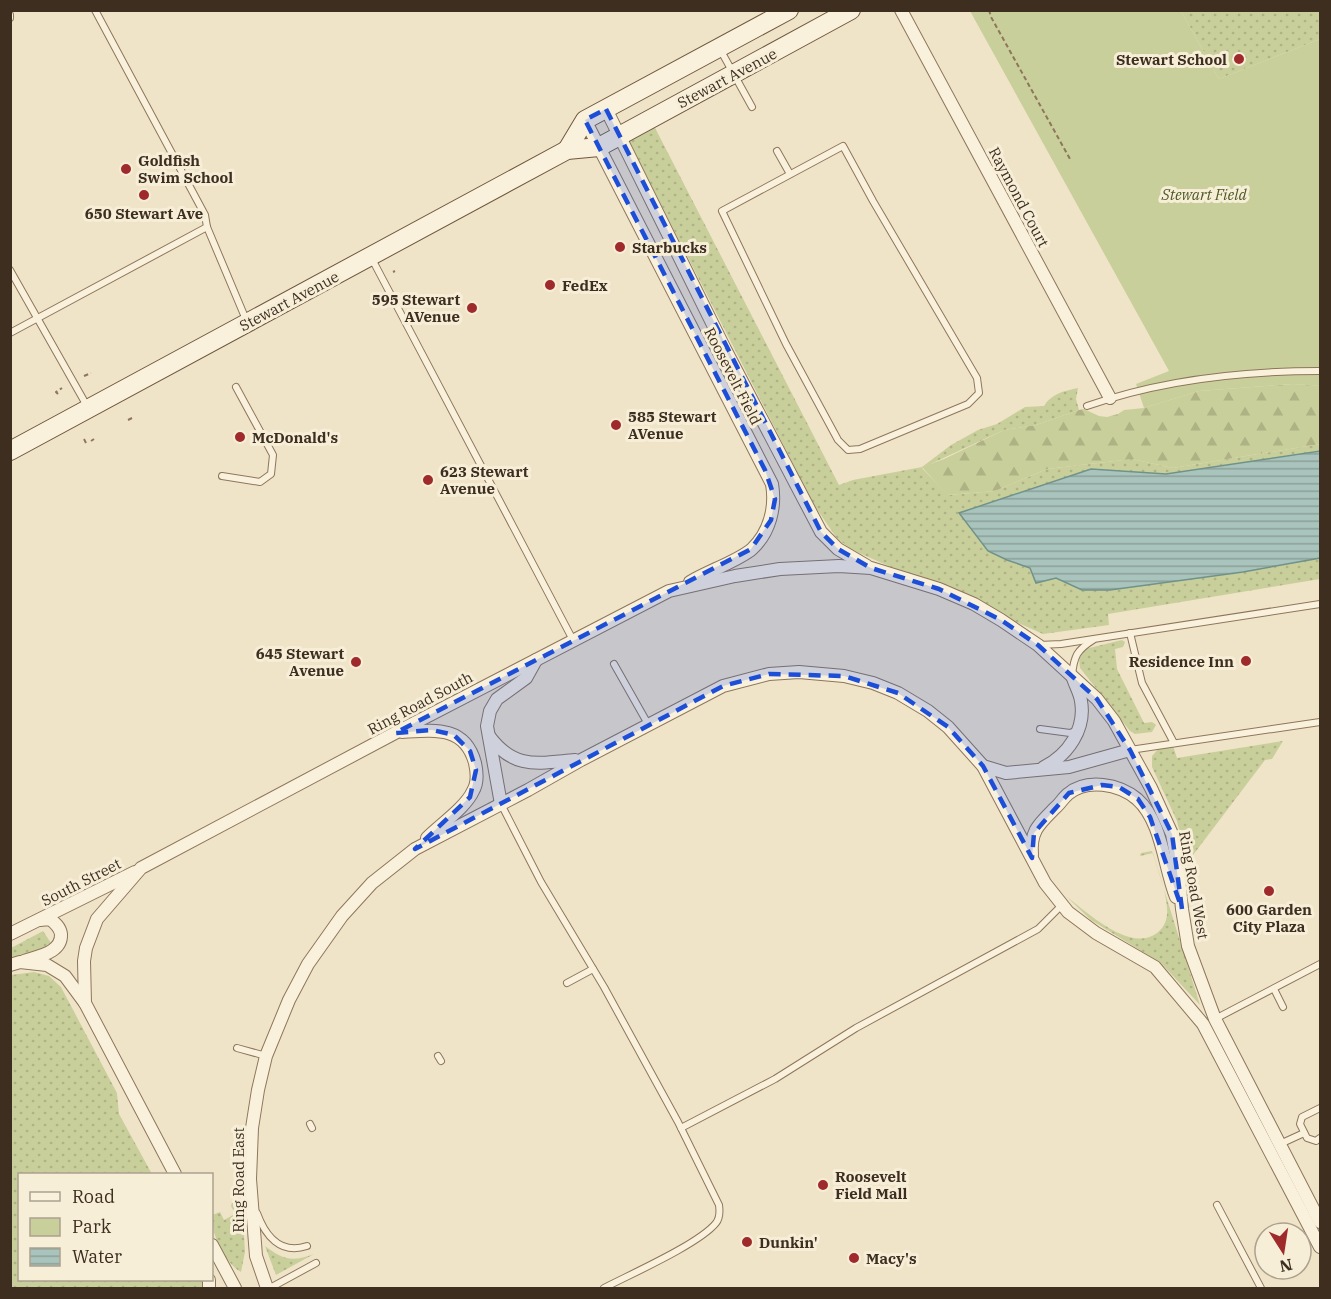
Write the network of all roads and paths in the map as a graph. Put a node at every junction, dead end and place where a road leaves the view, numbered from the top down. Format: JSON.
{"nodes":[{"id":1,"x":95,"y":10,"type":"edge"},
{"id":2,"x":789,"y":10,"type":"edge"},
{"id":3,"x":851,"y":10,"type":"edge"},
{"id":4,"x":901,"y":10,"type":"edge"},
{"id":5,"x":989,"y":10,"type":"edge"},
{"id":6,"x":719,"y":47,"type":"junction"},
{"id":7,"x":734,"y":74,"type":"junction"},
{"id":8,"x":752,"y":107,"type":"dead end"},
{"id":9,"x":606,"y":109,"type":"junction"},
{"id":10,"x":585,"y":120,"type":"junction"},
{"id":11,"x":620,"y":136,"type":"junction"},
{"id":12,"x":599,"y":147,"type":"junction"},
{"id":13,"x":567,"y":150,"type":"junction"},
{"id":14,"x":777,"y":151,"type":"dead end"},
{"id":15,"x":1070,"y":159,"type":"dead end"},
{"id":16,"x":790,"y":174,"type":"junction"},
{"id":17,"x":207,"y":227,"type":"junction"},
{"id":18,"x":371,"y":256,"type":"junction"},
{"id":19,"x":10,"y":270,"type":"edge"},
{"id":20,"x":37,"y":319,"type":"junction"},
{"id":21,"x":247,"y":323,"type":"junction"},
{"id":22,"x":10,"y":333,"type":"edge"},
{"id":23,"x":1320,"y":371,"type":"edge"},
{"id":24,"x":91,"y":373,"type":"dead end"},
{"id":25,"x":84,"y":376,"type":"dead end"},
{"id":26,"x":236,"y":387,"type":"dead end"},
{"id":27,"x":62,"y":388,"type":"dead end"},
{"id":28,"x":58,"y":394,"type":"dead end"},
{"id":29,"x":1110,"y":398,"type":"junction"},
{"id":30,"x":1087,"y":406,"type":"dead end"},
{"id":31,"x":89,"y":409,"type":"junction"},
{"id":32,"x":132,"y":418,"type":"dead end"},
{"id":33,"x":128,"y":420,"type":"dead end"},
{"id":34,"x":84,"y":439,"type":"dead end"},
{"id":35,"x":86,"y":443,"type":"dead end"},
{"id":36,"x":10,"y":451,"type":"edge"},
{"id":37,"x":222,"y":476,"type":"dead end"},
{"id":38,"x":871,"y":568,"type":"junction"},
{"id":39,"x":681,"y":587,"type":"junction"},
{"id":40,"x":1320,"y":604,"type":"edge"},
{"id":41,"x":1131,"y":633,"type":"junction"},
{"id":42,"x":1097,"y":639,"type":"junction"},
{"id":43,"x":573,"y":640,"type":"junction"},
{"id":44,"x":1038,"y":645,"type":"junction"},
{"id":45,"x":537,"y":659,"type":"junction"},
{"id":46,"x":614,"y":664,"type":"dead end"},
{"id":47,"x":1072,"y":676,"type":"junction"},
{"id":48,"x":1320,"y":722,"type":"edge"},
{"id":49,"x":648,"y":724,"type":"junction"},
{"id":50,"x":1040,"y":729,"type":"dead end"},
{"id":51,"x":1079,"y":730,"type":"junction"},
{"id":52,"x":395,"y":733,"type":"junction"},
{"id":53,"x":488,"y":735,"type":"junction"},
{"id":54,"x":1174,"y":743,"type":"junction"},
{"id":55,"x":1131,"y":750,"type":"junction"},
{"id":56,"x":581,"y":760,"type":"junction"},
{"id":57,"x":983,"y":766,"type":"junction"},
{"id":58,"x":1035,"y":771,"type":"junction"},
{"id":59,"x":501,"y":804,"type":"junction"},
{"id":60,"x":416,"y":849,"type":"junction"},
{"id":61,"x":1032,"y":858,"type":"junction"},
{"id":62,"x":141,"y":868,"type":"junction"},
{"id":63,"x":1062,"y":905,"type":"junction"},
{"id":64,"x":1182,"y":909,"type":"junction"},
{"id":65,"x":34,"y":922,"type":"junction"},
{"id":66,"x":10,"y":934,"type":"edge"},
{"id":67,"x":16,"y":964,"type":"edge"},
{"id":68,"x":1320,"y":964,"type":"edge"},
{"id":69,"x":593,"y":969,"type":"junction"},
{"id":70,"x":567,"y":983,"type":"dead end"},
{"id":71,"x":1274,"y":989,"type":"junction"},
{"id":72,"x":85,"y":1003,"type":"junction"},
{"id":73,"x":1283,"y":1007,"type":"dead end"},
{"id":74,"x":1215,"y":1019,"type":"junction"},
{"id":75,"x":237,"y":1048,"type":"dead end"},
{"id":76,"x":266,"y":1056,"type":"junction"},
{"id":77,"x":1320,"y":1108,"type":"edge"},
{"id":78,"x":681,"y":1128,"type":"junction"},
{"id":79,"x":1304,"y":1132,"type":"junction"},
{"id":80,"x":1320,"y":1138,"type":"edge"},
{"id":81,"x":1280,"y":1144,"type":"junction"},
{"id":82,"x":174,"y":1173,"type":"edge"},
{"id":83,"x":251,"y":1199,"type":"junction"},
{"id":84,"x":1217,"y":1205,"type":"dead end"},
{"id":85,"x":1320,"y":1221,"type":"edge"},
{"id":86,"x":307,"y":1246,"type":"dead end"},
{"id":87,"x":213,"y":1247,"type":"edge"},
{"id":88,"x":1320,"y":1247,"type":"edge"},
{"id":89,"x":316,"y":1263,"type":"dead end"},
{"id":90,"x":235,"y":1288,"type":"edge"},
{"id":91,"x":269,"y":1288,"type":"edge"},
{"id":92,"x":604,"y":1288,"type":"edge"},
{"id":93,"x":1261,"y":1288,"type":"edge"}],
"edges":[{"from":1,"to":17,"type":"lane"},
{"from":2,"to":6,"type":"main road","name":"Stewart Avenue"},
{"from":3,"to":7,"type":"main road","name":"Stewart Avenue"},
{"from":4,"to":29,"type":"street","name":"Raymond Court"},
{"from":5,"to":15,"type":"path"},
{"from":6,"to":7,"type":"lane"},
{"from":6,"to":9,"type":"main road","name":"Stewart Avenue"},
{"from":7,"to":8,"type":"lane"},
{"from":7,"to":11,"type":"main road","name":"Stewart Avenue"},
{"from":9,"to":10,"type":"main road","name":"Stewart Avenue"},
{"from":9,"to":11,"type":"street","name":"Roosevelt Field"},
{"from":10,"to":12,"type":"street","name":"Roosevelt Field"},
{"from":10,"to":13,"type":"main road"},
{"from":11,"to":12,"type":"main road","name":"Stewart Avenue"},
{"from":11,"to":38,"type":"street","name":"Roosevelt Field"},
{"from":12,"to":13,"type":"main road","name":"Stewart Avenue"},
{"from":12,"to":39,"type":"street","name":"Roosevelt Field"},
{"from":13,"to":18,"type":"main road","name":"Stewart Avenue"},
{"from":14,"to":16,"type":"lane"},
{"from":16,"to":16,"type":"lane"},
{"from":17,"to":20,"type":"lane"},
{"from":17,"to":21,"type":"lane"},
{"from":18,"to":21,"type":"main road","name":"Stewart Avenue"},
{"from":18,"to":43,"type":"lane"},
{"from":19,"to":20,"type":"lane"},
{"from":20,"to":22,"type":"lane"},
{"from":20,"to":31,"type":"lane"},
{"from":21,"to":31,"type":"main road","name":"Stewart Avenue"},
{"from":23,"to":29,"type":"lane"},
{"from":24,"to":25,"type":"path"},
{"from":26,"to":37,"type":"lane"},
{"from":27,"to":28,"type":"path"},
{"from":29,"to":30,"type":"lane"},
{"from":31,"to":36,"type":"main road","name":"Stewart Avenue"},
{"from":32,"to":33,"type":"path"},
{"from":34,"to":35,"type":"path"},
{"from":38,"to":39,"type":"street","name":"Ring Road South"},
{"from":38,"to":44,"type":"street","name":"Ring Road West"},
{"from":39,"to":43,"type":"street","name":"Ring Road South"},
{"from":40,"to":41,"type":"lane"},
{"from":41,"to":42,"type":"lane"},
{"from":41,"to":54,"type":"lane"},
{"from":42,"to":44,"type":"lane"},
{"from":42,"to":47,"type":"lane"},
{"from":43,"to":45,"type":"street","name":"Ring Road South"},
{"from":44,"to":47,"type":"street","name":"Ring Road West"},
{"from":45,"to":52,"type":"street","name":"Ring Road South"},
{"from":45,"to":53,"type":"street"},
{"from":46,"to":49,"type":"lane"},
{"from":47,"to":51,"type":"street"},
{"from":47,"to":55,"type":"street","name":"Ring Road West"},
{"from":48,"to":54,"type":"lane"},
{"from":49,"to":56,"type":"street"},
{"from":49,"to":57,"type":"street"},
{"from":50,"to":51,"type":"lane"},
{"from":51,"to":58,"type":"street"},
{"from":52,"to":60,"type":"street"},
{"from":52,"to":62,"type":"street","name":"Ring Road South"},
{"from":53,"to":56,"type":"street"},
{"from":53,"to":59,"type":"street"},
{"from":54,"to":55,"type":"lane"},
{"from":55,"to":58,"type":"street"},
{"from":55,"to":64,"type":"street","name":"Ring Road West"},
{"from":56,"to":59,"type":"street"},
{"from":57,"to":58,"type":"street"},
{"from":57,"to":61,"type":"street"},
{"from":59,"to":60,"type":"street"},
{"from":59,"to":69,"type":"lane"},
{"from":60,"to":76,"type":"street","name":"Ring Road East"},
{"from":61,"to":63,"type":"street"},
{"from":61,"to":64,"type":"street"},
{"from":62,"to":65,"type":"street","name":"South Street"},
{"from":62,"to":72,"type":"street","name":"Ring Road South"},
{"from":63,"to":78,"type":"lane"},
{"from":63,"to":88,"type":"street"},
{"from":64,"to":74,"type":"street","name":"Ring Road West"},
{"from":65,"to":66,"type":"street","name":"South Street"},
{"from":65,"to":67,"type":"street","name":"South Street"},
{"from":67,"to":72,"type":"street","name":"South Street"},
{"from":68,"to":71,"type":"lane"},
{"from":69,"to":70,"type":"lane"},
{"from":69,"to":78,"type":"lane"},
{"from":71,"to":73,"type":"lane"},
{"from":71,"to":74,"type":"lane"},
{"from":72,"to":82,"type":"street"},
{"from":74,"to":81,"type":"street","name":"Ring Road West"},
{"from":75,"to":76,"type":"lane"},
{"from":76,"to":83,"type":"street","name":"Ring Road East"},
{"from":77,"to":79,"type":"lane"},
{"from":78,"to":92,"type":"lane"},
{"from":79,"to":80,"type":"lane"},
{"from":79,"to":81,"type":"lane"},
{"from":81,"to":85,"type":"street","name":"Ring Road West"},
{"from":83,"to":86,"type":"lane"},
{"from":83,"to":91,"type":"street","name":"Ring Road East"},
{"from":84,"to":93,"type":"lane"},
{"from":87,"to":90,"type":"street","name":"Ring Road East"},
{"from":89,"to":91,"type":"lane"}]}
